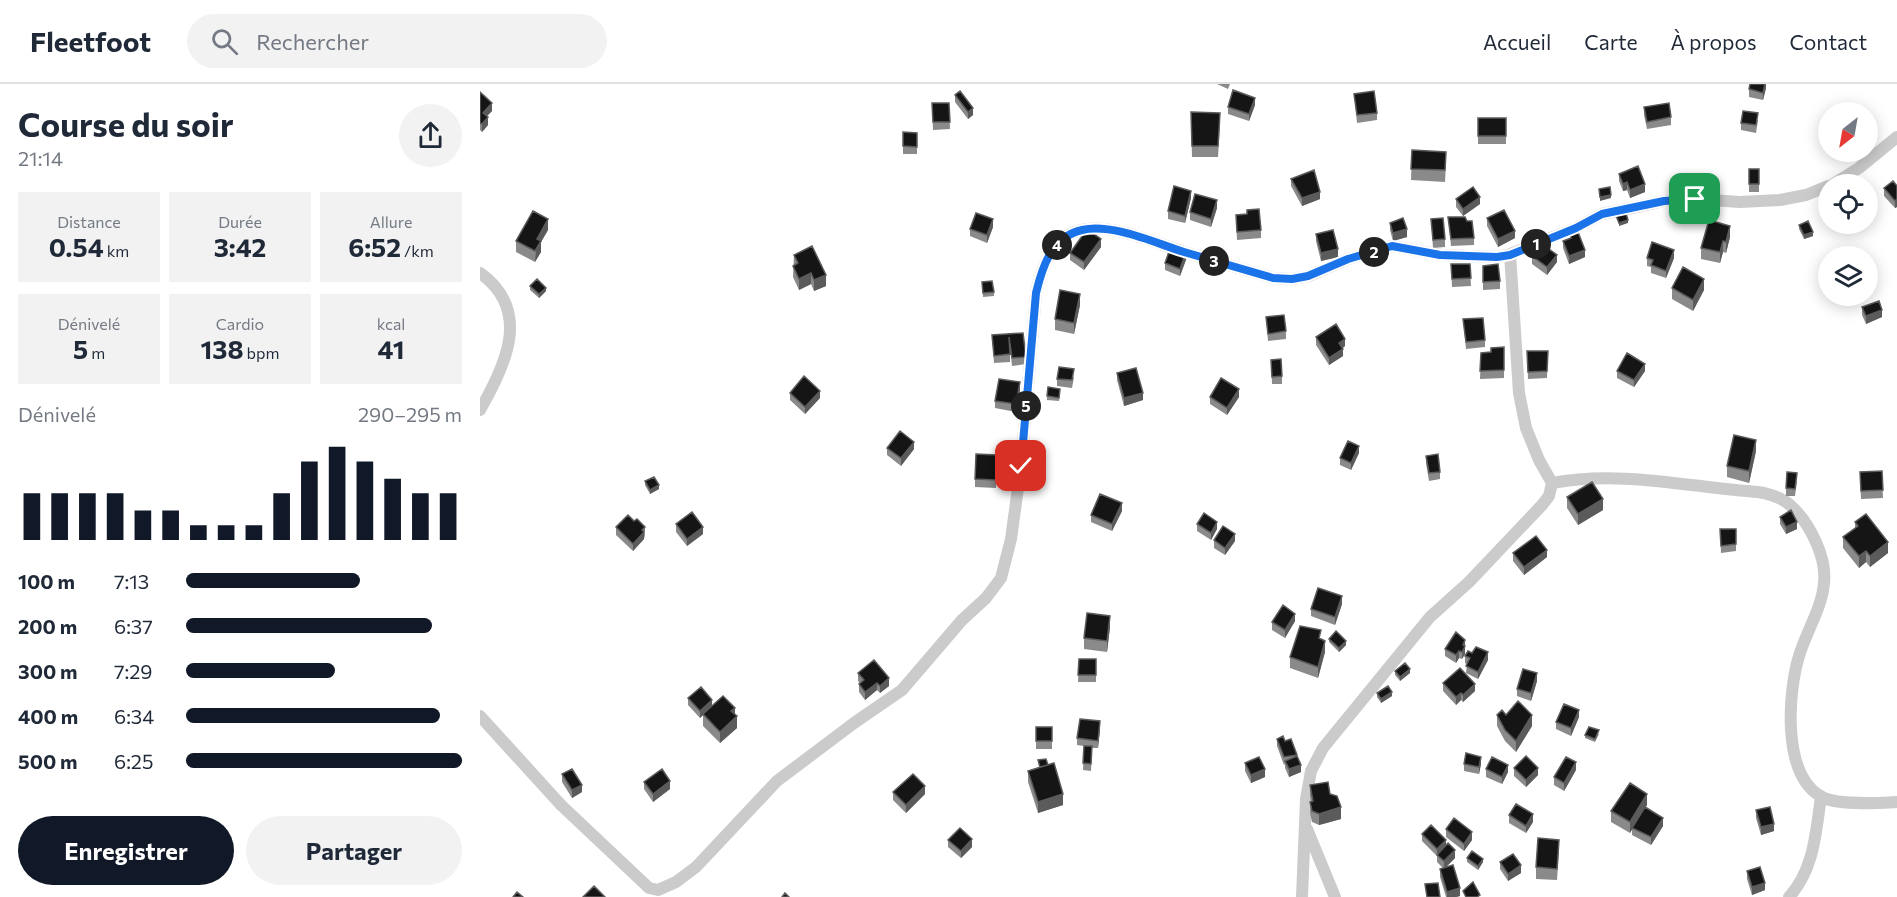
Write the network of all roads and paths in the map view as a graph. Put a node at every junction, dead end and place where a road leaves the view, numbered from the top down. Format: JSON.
{"nodes":[{"id":1,"x":1897,"y":137,"type":"edge"},
{"id":2,"x":1849,"y":174,"type":"edge"},
{"id":3,"x":1818,"y":190,"type":"edge"},
{"id":4,"x":1510,"y":255,"type":"junction"},
{"id":5,"x":480,"y":273,"type":"edge"},
{"id":6,"x":480,"y":410,"type":"edge"},
{"id":7,"x":1552,"y":483,"type":"junction"},
{"id":8,"x":480,"y":716,"type":"edge"},
{"id":9,"x":1821,"y":796,"type":"junction"},
{"id":10,"x":1897,"y":802,"type":"edge"},
{"id":11,"x":1305,"y":824,"type":"junction"},
{"id":12,"x":648,"y":892,"type":"edge"},
{"id":13,"x":1302,"y":897,"type":"edge"},
{"id":14,"x":1335,"y":897,"type":"edge"},
{"id":15,"x":1789,"y":897,"type":"edge"}],
"edges":[{"from":1,"to":2,"type":"street"},
{"from":3,"to":4,"type":"street"},
{"from":4,"to":7,"type":"street"},
{"from":4,"to":12,"type":"street"},
{"from":5,"to":6,"type":"street"},
{"from":7,"to":9,"type":"street"},
{"from":7,"to":11,"type":"street"},
{"from":8,"to":12,"type":"street"},
{"from":9,"to":10,"type":"street"},
{"from":9,"to":15,"type":"street"},
{"from":11,"to":13,"type":"street"},
{"from":11,"to":14,"type":"street"}]}
